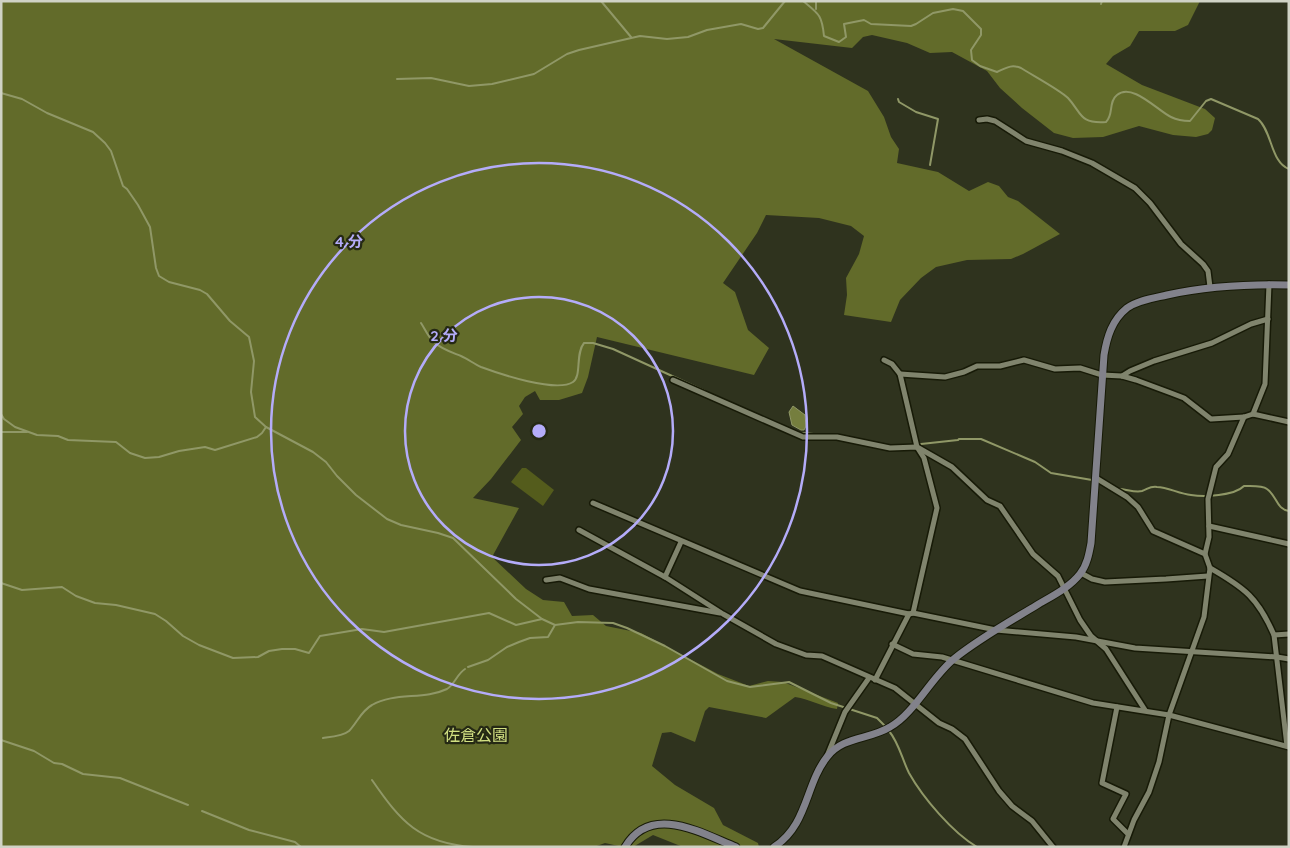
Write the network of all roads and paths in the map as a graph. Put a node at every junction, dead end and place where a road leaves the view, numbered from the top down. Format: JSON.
{"nodes":[{"id":1,"x":979,"y":120,"type":"dead end"},
{"id":2,"x":1269,"y":284,"type":"junction"},
{"id":3,"x":1289,"y":285,"type":"edge"},
{"id":4,"x":1210,"y":287,"type":"junction"},
{"id":5,"x":1268,"y":319,"type":"junction"},
{"id":6,"x":884,"y":360,"type":"dead end"},
{"id":7,"x":900,"y":374,"type":"junction"},
{"id":8,"x":1102,"y":375,"type":"junction"},
{"id":9,"x":1122,"y":376,"type":"junction"},
{"id":10,"x":673,"y":380,"type":"dead end"},
{"id":11,"x":1253,"y":414,"type":"junction"},
{"id":12,"x":1244,"y":417,"type":"junction"},
{"id":13,"x":1289,"y":422,"type":"edge"},
{"id":14,"x":918,"y":448,"type":"junction"},
{"id":15,"x":1096,"y":478,"type":"junction"},
{"id":16,"x":593,"y":503,"type":"dead end"},
{"id":17,"x":1209,"y":526,"type":"junction"},
{"id":18,"x":579,"y":530,"type":"dead end"},
{"id":19,"x":681,"y":542,"type":"junction"},
{"id":20,"x":1289,"y":544,"type":"edge"},
{"id":21,"x":1205,"y":554,"type":"junction"},
{"id":22,"x":1210,"y":568,"type":"junction"},
{"id":23,"x":1081,"y":573,"type":"junction"},
{"id":24,"x":1208,"y":576,"type":"junction"},
{"id":25,"x":665,"y":577,"type":"junction"},
{"id":26,"x":546,"y":580,"type":"dead end"},
{"id":27,"x":1066,"y":588,"type":"junction"},
{"id":28,"x":911,"y":613,"type":"junction"},
{"id":29,"x":723,"y":614,"type":"junction"},
{"id":30,"x":996,"y":630,"type":"junction"},
{"id":31,"x":1289,"y":634,"type":"edge"},
{"id":32,"x":1274,"y":635,"type":"junction"},
{"id":33,"x":1099,"y":642,"type":"junction"},
{"id":34,"x":892,"y":644,"type":"junction"},
{"id":35,"x":1193,"y":651,"type":"junction"},
{"id":36,"x":1277,"y":657,"type":"junction"},
{"id":37,"x":1289,"y":659,"type":"edge"},
{"id":38,"x":952,"y":660,"type":"junction"},
{"id":39,"x":872,"y":679,"type":"junction"},
{"id":40,"x":915,"y":702,"type":"junction"},
{"id":41,"x":1117,"y":707,"type":"junction"},
{"id":42,"x":1145,"y":710,"type":"junction"},
{"id":43,"x":1169,"y":715,"type":"junction"},
{"id":44,"x":1288,"y":746,"type":"edge"},
{"id":45,"x":826,"y":758,"type":"junction"},
{"id":46,"x":1128,"y":834,"type":"junction"},
{"id":47,"x":625,"y":847,"type":"edge"},
{"id":48,"x":736,"y":847,"type":"edge"},
{"id":49,"x":774,"y":847,"type":"edge"},
{"id":50,"x":1052,"y":847,"type":"edge"},
{"id":51,"x":1124,"y":847,"type":"edge"}],
"edges":[{"from":1,"to":4,"type":"street"},
{"from":2,"to":3,"type":"street"},
{"from":2,"to":4,"type":"street"},
{"from":2,"to":5,"type":"street"},
{"from":4,"to":8,"type":"street"},
{"from":5,"to":9,"type":"street"},
{"from":5,"to":11,"type":"street"},
{"from":6,"to":7,"type":"street"},
{"from":7,"to":8,"type":"street"},
{"from":7,"to":14,"type":"street"},
{"from":8,"to":9,"type":"street"},
{"from":8,"to":15,"type":"street"},
{"from":9,"to":12,"type":"street"},
{"from":10,"to":14,"type":"street"},
{"from":11,"to":12,"type":"street"},
{"from":11,"to":13,"type":"street"},
{"from":12,"to":17,"type":"street"},
{"from":14,"to":27,"type":"street"},
{"from":14,"to":28,"type":"street"},
{"from":15,"to":21,"type":"street"},
{"from":15,"to":23,"type":"street"},
{"from":16,"to":19,"type":"street"},
{"from":17,"to":20,"type":"street"},
{"from":17,"to":21,"type":"street"},
{"from":18,"to":25,"type":"street"},
{"from":19,"to":25,"type":"street"},
{"from":19,"to":28,"type":"street"},
{"from":21,"to":22,"type":"street"},
{"from":22,"to":24,"type":"street"},
{"from":22,"to":32,"type":"street"},
{"from":23,"to":24,"type":"street"},
{"from":23,"to":27,"type":"street"},
{"from":24,"to":35,"type":"street"},
{"from":25,"to":29,"type":"street"},
{"from":26,"to":29,"type":"street"},
{"from":27,"to":30,"type":"street"},
{"from":27,"to":33,"type":"street"},
{"from":28,"to":30,"type":"street"},
{"from":28,"to":34,"type":"street"},
{"from":29,"to":39,"type":"street"},
{"from":30,"to":33,"type":"street"},
{"from":30,"to":38,"type":"street"},
{"from":31,"to":32,"type":"street"},
{"from":32,"to":36,"type":"street"},
{"from":33,"to":35,"type":"street"},
{"from":33,"to":42,"type":"street"},
{"from":34,"to":38,"type":"street"},
{"from":34,"to":39,"type":"street"},
{"from":35,"to":36,"type":"street"},
{"from":35,"to":43,"type":"street"},
{"from":36,"to":37,"type":"street"},
{"from":36,"to":44,"type":"street"},
{"from":38,"to":40,"type":"street"},
{"from":38,"to":41,"type":"street"},
{"from":39,"to":40,"type":"street"},
{"from":39,"to":45,"type":"street"},
{"from":40,"to":45,"type":"street"},
{"from":40,"to":50,"type":"street"},
{"from":41,"to":42,"type":"street"},
{"from":41,"to":46,"type":"street"},
{"from":42,"to":43,"type":"street"},
{"from":43,"to":44,"type":"street"},
{"from":43,"to":46,"type":"street"},
{"from":45,"to":49,"type":"street"},
{"from":46,"to":51,"type":"street"},
{"from":47,"to":48,"type":"street"}]}
